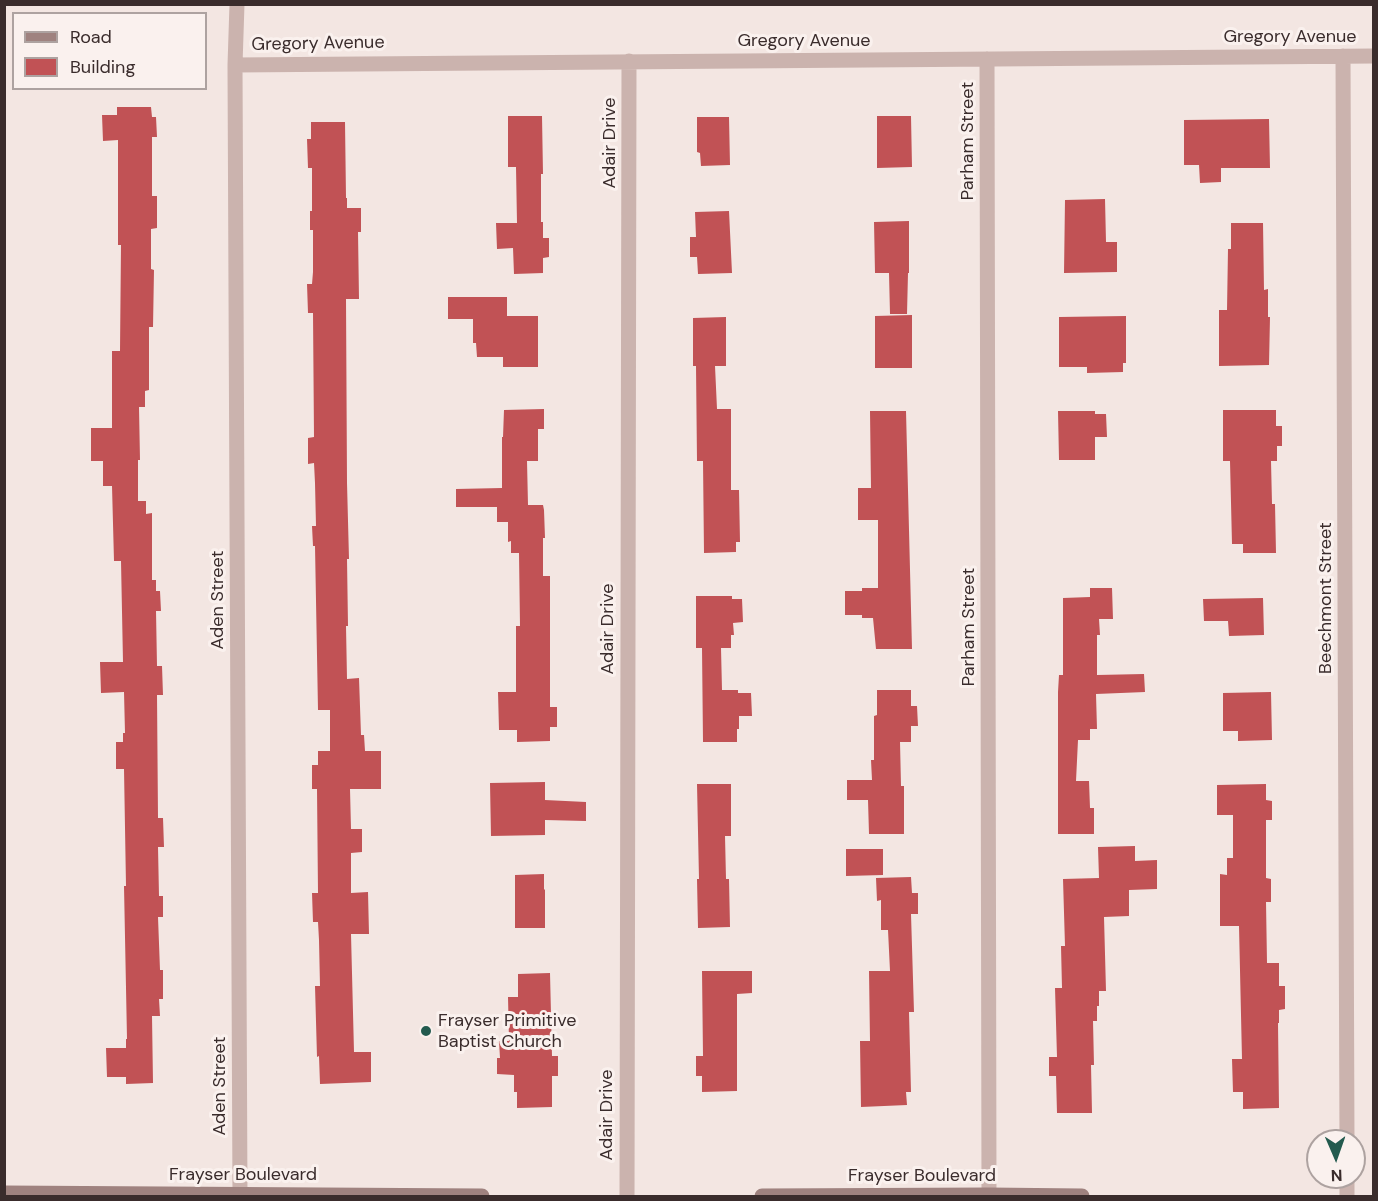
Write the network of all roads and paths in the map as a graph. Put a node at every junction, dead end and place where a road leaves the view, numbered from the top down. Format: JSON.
{"nodes":[{"id":1,"x":237,"y":4,"type":"edge"},
{"id":2,"x":1343,"y":56,"type":"junction"},
{"id":3,"x":1374,"y":56,"type":"edge"},
{"id":4,"x":987,"y":59,"type":"junction"},
{"id":5,"x":629,"y":61,"type":"junction"},
{"id":6,"x":235,"y":64,"type":"junction"},
{"id":7,"x":1347,"y":1129,"type":"edge"},
{"id":8,"x":4,"y":1193,"type":"edge"},
{"id":9,"x":240,"y":1195,"type":"junction"},
{"id":10,"x":989,"y":1195,"type":"edge"},
{"id":11,"x":482,"y":1197,"type":"edge"},
{"id":12,"x":627,"y":1197,"type":"edge"},
{"id":13,"x":762,"y":1197,"type":"edge"},
{"id":14,"x":1082,"y":1197,"type":"edge"}],
"edges":[{"from":1,"to":6,"type":"street","name":"Aden Street"},
{"from":2,"to":3,"type":"street","name":"Gregory Avenue"},
{"from":2,"to":4,"type":"street","name":"Gregory Avenue"},
{"from":2,"to":7,"type":"street","name":"Beechmont Street"},
{"from":4,"to":5,"type":"street","name":"Gregory Avenue"},
{"from":4,"to":10,"type":"street","name":"Parham Street"},
{"from":5,"to":6,"type":"street","name":"Gregory Avenue"},
{"from":5,"to":12,"type":"street","name":"Adair Drive"},
{"from":6,"to":9,"type":"street","name":"Aden Street"},
{"from":8,"to":9,"type":"main road","name":"Frayser Boulevard"},
{"from":9,"to":11,"type":"main road","name":"Frayser Boulevard"},
{"from":10,"to":13,"type":"main road","name":"Frayser Boulevard"},
{"from":10,"to":14,"type":"main road","name":"Frayser Boulevard"}]}
